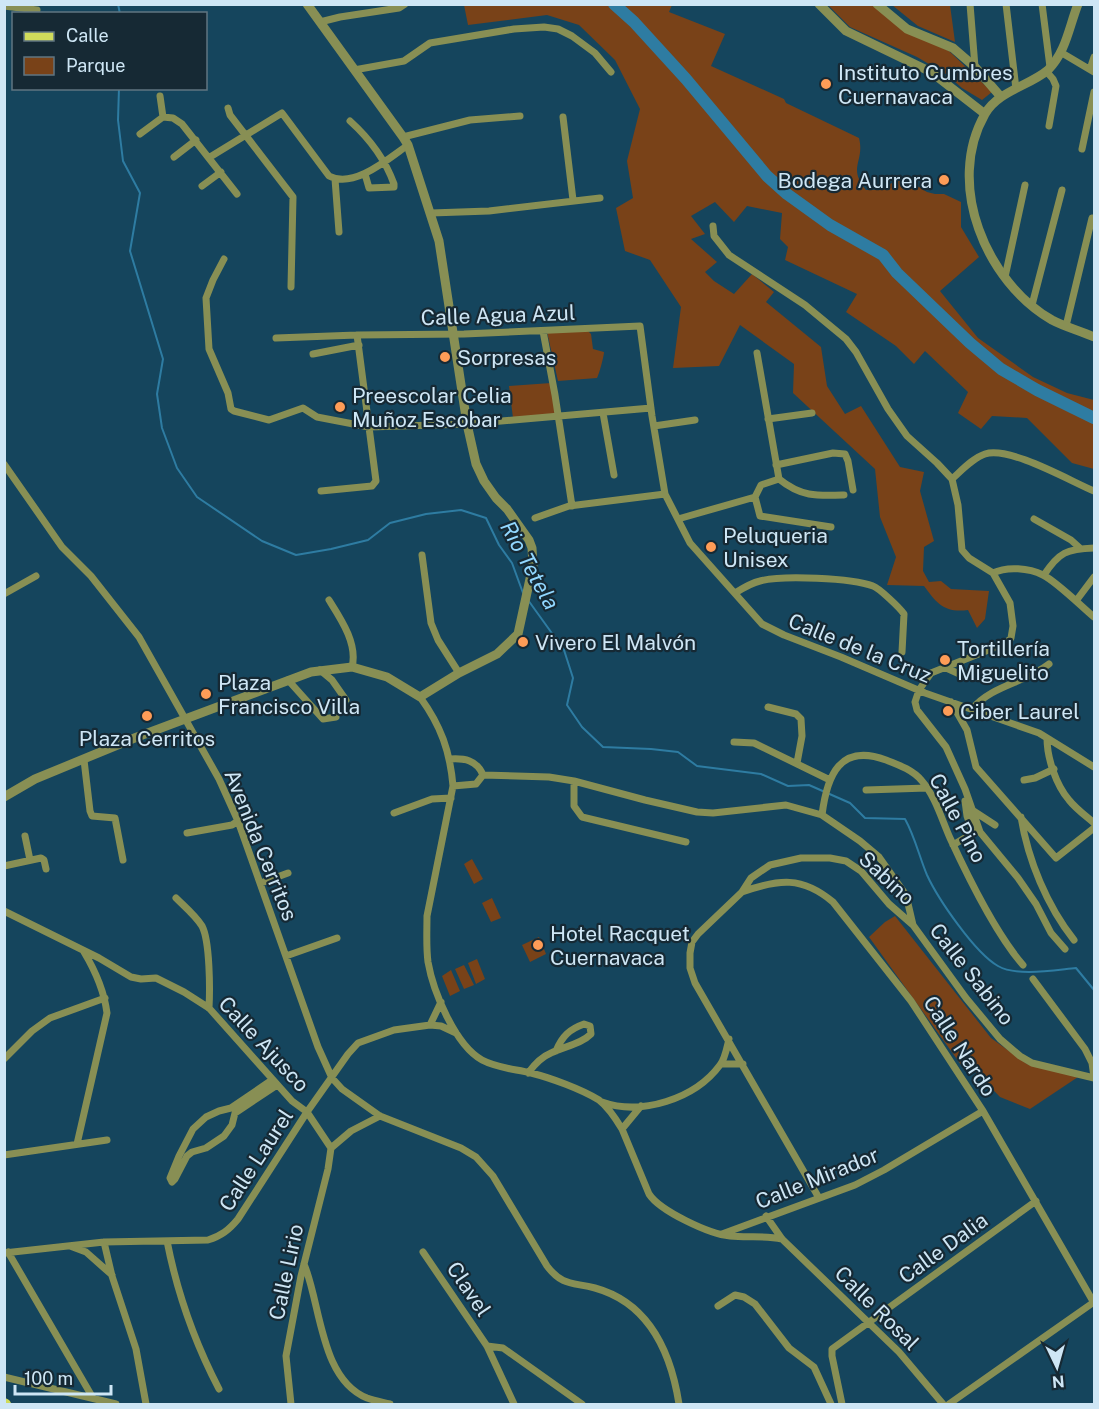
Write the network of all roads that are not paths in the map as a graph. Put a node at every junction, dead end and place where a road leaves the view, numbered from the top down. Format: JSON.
{"nodes":[{"id":1,"x":307,"y":4,"type":"edge"},
{"id":2,"x":405,"y":4,"type":"edge"},
{"id":3,"x":819,"y":4,"type":"edge"},
{"id":4,"x":877,"y":4,"type":"edge"},
{"id":5,"x":970,"y":4,"type":"edge"},
{"id":6,"x":1006,"y":4,"type":"edge"},
{"id":7,"x":1042,"y":4,"type":"edge"},
{"id":8,"x":1078,"y":4,"type":"edge"},
{"id":9,"x":4,"y":6,"type":"edge"},
{"id":10,"x":37,"y":10,"type":"dead end"},
{"id":11,"x":320,"y":22,"type":"junction"},
{"id":12,"x":1062,"y":53,"type":"junction"},
{"id":13,"x":1095,"y":57,"type":"edge"},
{"id":14,"x":975,"y":67,"type":"junction"},
{"id":15,"x":1048,"y":69,"type":"junction"},
{"id":16,"x":354,"y":70,"type":"junction"},
{"id":17,"x":1092,"y":70,"type":"edge"},
{"id":18,"x":610,"y":72,"type":"dead end"},
{"id":19,"x":1016,"y":89,"type":"junction"},
{"id":20,"x":1095,"y":92,"type":"edge"},
{"id":21,"x":160,"y":96,"type":"dead end"},
{"id":22,"x":1001,"y":97,"type":"junction"},
{"id":23,"x":228,"y":108,"type":"dead end"},
{"id":24,"x":985,"y":114,"type":"junction"},
{"id":25,"x":520,"y":116,"type":"dead end"},
{"id":26,"x":163,"y":117,"type":"junction"},
{"id":27,"x":563,"y":117,"type":"dead end"},
{"id":28,"x":350,"y":121,"type":"dead end"},
{"id":29,"x":1049,"y":126,"type":"dead end"},
{"id":30,"x":140,"y":134,"type":"dead end"},
{"id":31,"x":246,"y":136,"type":"junction"},
{"id":32,"x":196,"y":140,"type":"junction"},
{"id":33,"x":405,"y":141,"type":"junction"},
{"id":34,"x":1082,"y":149,"type":"dead end"},
{"id":35,"x":174,"y":157,"type":"dead end"},
{"id":36,"x":210,"y":157,"type":"junction"},
{"id":37,"x":386,"y":162,"type":"junction"},
{"id":38,"x":221,"y":172,"type":"junction"},
{"id":39,"x":365,"y":174,"type":"junction"},
{"id":40,"x":335,"y":179,"type":"junction"},
{"id":41,"x":1025,"y":185,"type":"dead end"},
{"id":42,"x":202,"y":186,"type":"dead end"},
{"id":43,"x":1062,"y":190,"type":"dead end"},
{"id":44,"x":237,"y":194,"type":"dead end"},
{"id":45,"x":600,"y":198,"type":"dead end"},
{"id":46,"x":573,"y":200,"type":"junction"},
{"id":47,"x":431,"y":213,"type":"junction"},
{"id":48,"x":1092,"y":218,"type":"dead end"},
{"id":49,"x":713,"y":226,"type":"dead end"},
{"id":50,"x":339,"y":232,"type":"dead end"},
{"id":51,"x":224,"y":259,"type":"dead end"},
{"id":52,"x":1005,"y":277,"type":"junction"},
{"id":53,"x":291,"y":287,"type":"dead end"},
{"id":54,"x":1032,"y":305,"type":"junction"},
{"id":55,"x":640,"y":326,"type":"joint"},
{"id":56,"x":1066,"y":326,"type":"junction"},
{"id":57,"x":543,"y":331,"type":"junction"},
{"id":58,"x":453,"y":334,"type":"junction"},
{"id":59,"x":357,"y":335,"type":"junction"},
{"id":60,"x":1095,"y":337,"type":"edge"},
{"id":61,"x":276,"y":338,"type":"dead end"},
{"id":62,"x":359,"y":345,"type":"junction"},
{"id":63,"x":757,"y":353,"type":"dead end"},
{"id":64,"x":313,"y":354,"type":"dead end"},
{"id":65,"x":651,"y":408,"type":"junction"},
{"id":66,"x":812,"y":412,"type":"dead end"},
{"id":67,"x":603,"y":413,"type":"junction"},
{"id":68,"x":558,"y":417,"type":"junction"},
{"id":69,"x":768,"y":419,"type":"junction"},
{"id":70,"x":695,"y":420,"type":"dead end"},
{"id":71,"x":467,"y":424,"type":"junction"},
{"id":72,"x":654,"y":426,"type":"junction"},
{"id":73,"x":369,"y":427,"type":"junction"},
{"id":74,"x":4,"y":464,"type":"edge"},
{"id":75,"x":776,"y":465,"type":"junction"},
{"id":76,"x":614,"y":475,"type":"dead end"},
{"id":77,"x":779,"y":479,"type":"junction"},
{"id":78,"x":952,"y":479,"type":"junction"},
{"id":79,"x":853,"y":490,"type":"dead end"},
{"id":80,"x":321,"y":491,"type":"dead end"},
{"id":81,"x":1095,"y":491,"type":"edge"},
{"id":82,"x":665,"y":494,"type":"junction"},
{"id":83,"x":844,"y":495,"type":"dead end"},
{"id":84,"x":755,"y":497,"type":"junction"},
{"id":85,"x":572,"y":506,"type":"junction"},
{"id":86,"x":535,"y":518,"type":"dead end"},
{"id":87,"x":678,"y":519,"type":"junction"},
{"id":88,"x":1034,"y":519,"type":"dead end"},
{"id":89,"x":831,"y":527,"type":"dead end"},
{"id":90,"x":1095,"y":548,"type":"edge"},
{"id":91,"x":1080,"y":549,"type":"junction"},
{"id":92,"x":422,"y":555,"type":"dead end"},
{"id":93,"x":993,"y":573,"type":"junction"},
{"id":94,"x":1044,"y":575,"type":"junction"},
{"id":95,"x":36,"y":576,"type":"dead end"},
{"id":96,"x":1095,"y":577,"type":"edge"},
{"id":97,"x":735,"y":593,"type":"junction"},
{"id":98,"x":4,"y":594,"type":"edge"},
{"id":99,"x":329,"y":600,"type":"dead end"},
{"id":100,"x":1076,"y":601,"type":"junction"},
{"id":101,"x":1095,"y":617,"type":"edge"},
{"id":102,"x":902,"y":652,"type":"dead end"},
{"id":103,"x":1049,"y":664,"type":"dead end"},
{"id":104,"x":352,"y":667,"type":"junction"},
{"id":105,"x":944,"y":667,"type":"junction"},
{"id":106,"x":320,"y":670,"type":"junction"},
{"id":107,"x":459,"y":673,"type":"junction"},
{"id":108,"x":966,"y":677,"type":"dead end"},
{"id":109,"x":288,"y":680,"type":"junction"},
{"id":110,"x":919,"y":690,"type":"junction"},
{"id":111,"x":420,"y":697,"type":"junction"},
{"id":112,"x":346,"y":700,"type":"dead end"},
{"id":113,"x":951,"y":702,"type":"junction"},
{"id":114,"x":768,"y":707,"type":"dead end"},
{"id":115,"x":972,"y":709,"type":"junction"},
{"id":116,"x":336,"y":717,"type":"dead end"},
{"id":117,"x":186,"y":719,"type":"junction"},
{"id":118,"x":1047,"y":738,"type":"junction"},
{"id":119,"x":734,"y":742,"type":"dead end"},
{"id":120,"x":450,"y":759,"type":"junction"},
{"id":121,"x":84,"y":760,"type":"junction"},
{"id":122,"x":796,"y":763,"type":"junction"},
{"id":123,"x":1095,"y":767,"type":"edge"},
{"id":124,"x":1053,"y":769,"type":"junction"},
{"id":125,"x":483,"y":775,"type":"junction"},
{"id":126,"x":1024,"y":780,"type":"dead end"},
{"id":127,"x":574,"y":781,"type":"junction"},
{"id":128,"x":829,"y":782,"type":"junction"},
{"id":129,"x":453,"y":786,"type":"junction"},
{"id":130,"x":927,"y":788,"type":"junction"},
{"id":131,"x":965,"y":789,"type":"junction"},
{"id":132,"x":866,"y":790,"type":"dead end"},
{"id":133,"x":4,"y":797,"type":"edge"},
{"id":134,"x":450,"y":798,"type":"junction"},
{"id":135,"x":972,"y":810,"type":"junction"},
{"id":136,"x":394,"y":813,"type":"dead end"},
{"id":137,"x":822,"y":815,"type":"junction"},
{"id":138,"x":1021,"y":816,"type":"junction"},
{"id":139,"x":238,"y":821,"type":"junction"},
{"id":140,"x":1095,"y":823,"type":"edge"},
{"id":141,"x":995,"y":825,"type":"dead end"},
{"id":142,"x":1095,"y":828,"type":"edge"},
{"id":143,"x":188,"y":833,"type":"dead end"},
{"id":144,"x":25,"y":836,"type":"dead end"},
{"id":145,"x":686,"y":842,"type":"dead end"},
{"id":146,"x":953,"y":844,"type":"junction"},
{"id":147,"x":30,"y":860,"type":"junction"},
{"id":148,"x":123,"y":860,"type":"dead end"},
{"id":149,"x":4,"y":866,"type":"edge"},
{"id":150,"x":46,"y":869,"type":"dead end"},
{"id":151,"x":761,"y":871,"type":"junction"},
{"id":152,"x":288,"y":873,"type":"dead end"},
{"id":153,"x":261,"y":883,"type":"junction"},
{"id":154,"x":764,"y":884,"type":"junction"},
{"id":155,"x":742,"y":892,"type":"junction"},
{"id":156,"x":176,"y":898,"type":"dead end"},
{"id":157,"x":4,"y":911,"type":"edge"},
{"id":158,"x":913,"y":924,"type":"junction"},
{"id":159,"x":337,"y":938,"type":"dead end"},
{"id":160,"x":1074,"y":940,"type":"dead end"},
{"id":161,"x":1065,"y":949,"type":"dead end"},
{"id":162,"x":84,"y":952,"type":"junction"},
{"id":163,"x":286,"y":956,"type":"junction"},
{"id":164,"x":1023,"y":965,"type":"dead end"},
{"id":165,"x":1033,"y":979,"type":"dead end"},
{"id":166,"x":105,"y":998,"type":"junction"},
{"id":167,"x":441,"y":1002,"type":"junction"},
{"id":168,"x":209,"y":1008,"type":"junction"},
{"id":169,"x":430,"y":1025,"type":"junction"},
{"id":170,"x":456,"y":1033,"type":"junction"},
{"id":171,"x":729,"y":1039,"type":"junction"},
{"id":172,"x":556,"y":1051,"type":"junction"},
{"id":173,"x":4,"y":1059,"type":"edge"},
{"id":174,"x":721,"y":1064,"type":"junction"},
{"id":175,"x":743,"y":1064,"type":"junction"},
{"id":176,"x":528,"y":1072,"type":"junction"},
{"id":177,"x":332,"y":1078,"type":"junction"},
{"id":178,"x":1095,"y":1078,"type":"edge"},
{"id":179,"x":274,"y":1083,"type":"junction"},
{"id":180,"x":600,"y":1101,"type":"junction"},
{"id":181,"x":641,"y":1106,"type":"junction"},
{"id":182,"x":233,"y":1111,"type":"junction"},
{"id":183,"x":983,"y":1111,"type":"junction"},
{"id":184,"x":307,"y":1112,"type":"junction"},
{"id":185,"x":380,"y":1116,"type":"junction"},
{"id":186,"x":622,"y":1129,"type":"junction"},
{"id":187,"x":107,"y":1140,"type":"dead end"},
{"id":188,"x":76,"y":1144,"type":"junction"},
{"id":189,"x":184,"y":1144,"type":"junction"},
{"id":190,"x":331,"y":1148,"type":"junction"},
{"id":191,"x":192,"y":1152,"type":"junction"},
{"id":192,"x":4,"y":1155,"type":"edge"},
{"id":193,"x":819,"y":1198,"type":"junction"},
{"id":194,"x":1036,"y":1201,"type":"junction"},
{"id":195,"x":766,"y":1216,"type":"junction"},
{"id":196,"x":722,"y":1234,"type":"junction"},
{"id":197,"x":782,"y":1239,"type":"junction"},
{"id":198,"x":167,"y":1241,"type":"junction"},
{"id":199,"x":104,"y":1242,"type":"junction"},
{"id":200,"x":68,"y":1245,"type":"junction"},
{"id":201,"x":6,"y":1252,"type":"edge"},
{"id":202,"x":423,"y":1252,"type":"dead end"},
{"id":203,"x":304,"y":1264,"type":"junction"},
{"id":204,"x":112,"y":1276,"type":"junction"},
{"id":205,"x":1094,"y":1303,"type":"edge"},
{"id":206,"x":718,"y":1306,"type":"dead end"},
{"id":207,"x":869,"y":1321,"type":"junction"},
{"id":208,"x":487,"y":1346,"type":"junction"},
{"id":209,"x":4,"y":1377,"type":"edge"},
{"id":210,"x":219,"y":1389,"type":"dead end"},
{"id":211,"x":93,"y":1398,"type":"junction"},
{"id":212,"x":116,"y":1404,"type":"edge"},
{"id":213,"x":146,"y":1404,"type":"edge"},
{"id":214,"x":291,"y":1404,"type":"edge"},
{"id":215,"x":390,"y":1404,"type":"edge"},
{"id":216,"x":514,"y":1404,"type":"edge"},
{"id":217,"x":582,"y":1404,"type":"edge"},
{"id":218,"x":679,"y":1404,"type":"edge"},
{"id":219,"x":831,"y":1404,"type":"edge"},
{"id":220,"x":842,"y":1404,"type":"edge"},
{"id":221,"x":943,"y":1404,"type":"edge"},
{"id":222,"x":949,"y":1404,"type":"edge"}],
"edges":[{"from":1,"to":11,"type":"street"},
{"from":2,"to":11,"type":"street"},
{"from":3,"to":24,"type":"street"},
{"from":4,"to":14,"type":"street"},
{"from":5,"to":14,"type":"street"},
{"from":6,"to":19,"type":"street"},
{"from":7,"to":15,"type":"street"},
{"from":8,"to":12,"type":"street"},
{"from":9,"to":10,"type":"street"},
{"from":11,"to":16,"type":"street"},
{"from":12,"to":15,"type":"street"},
{"from":12,"to":17,"type":"street"},
{"from":13,"to":17,"type":"street"},
{"from":14,"to":22,"type":"street"},
{"from":15,"to":19,"type":"street"},
{"from":15,"to":29,"type":"street"},
{"from":16,"to":18,"type":"street"},
{"from":16,"to":33,"type":"street"},
{"from":19,"to":22,"type":"street"},
{"from":20,"to":34,"type":"street"},
{"from":21,"to":26,"type":"street"},
{"from":22,"to":24,"type":"street"},
{"from":23,"to":31,"type":"street"},
{"from":24,"to":52,"type":"street"},
{"from":25,"to":33,"type":"street"},
{"from":26,"to":30,"type":"street"},
{"from":26,"to":32,"type":"street"},
{"from":27,"to":46,"type":"street"},
{"from":28,"to":37,"type":"street"},
{"from":31,"to":36,"type":"street"},
{"from":31,"to":40,"type":"street"},
{"from":31,"to":53,"type":"street"},
{"from":32,"to":35,"type":"street"},
{"from":32,"to":36,"type":"street"},
{"from":33,"to":37,"type":"street"},
{"from":33,"to":47,"type":"street"},
{"from":36,"to":38,"type":"street"},
{"from":37,"to":39,"type":"street"},
{"from":37,"to":39,"type":"street"},
{"from":38,"to":42,"type":"street"},
{"from":38,"to":44,"type":"street"},
{"from":39,"to":40,"type":"street"},
{"from":40,"to":50,"type":"street"},
{"from":41,"to":52,"type":"street"},
{"from":43,"to":54,"type":"street"},
{"from":45,"to":46,"type":"street"},
{"from":46,"to":47,"type":"street"},
{"from":47,"to":58,"type":"street"},
{"from":48,"to":56,"type":"street"},
{"from":49,"to":78,"type":"street"},
{"from":51,"to":73,"type":"street"},
{"from":52,"to":54,"type":"street"},
{"from":54,"to":56,"type":"street"},
{"from":55,"to":57,"type":"street","name":"Calle Agua Azul"},
{"from":55,"to":65,"type":"street","name":"Calle de la Cruz"},
{"from":56,"to":60,"type":"street"},
{"from":57,"to":58,"type":"street","name":"Calle Agua Azul"},
{"from":57,"to":68,"type":"street"},
{"from":58,"to":59,"type":"street","name":"Calle Agua Azul"},
{"from":58,"to":71,"type":"street"},
{"from":59,"to":61,"type":"street","name":"Calle Agua Azul"},
{"from":59,"to":62,"type":"street"},
{"from":62,"to":64,"type":"street"},
{"from":62,"to":73,"type":"street"},
{"from":63,"to":69,"type":"street"},
{"from":65,"to":67,"type":"street"},
{"from":65,"to":72,"type":"street","name":"Calle de la Cruz"},
{"from":66,"to":69,"type":"street"},
{"from":67,"to":68,"type":"street"},
{"from":67,"to":76,"type":"street"},
{"from":68,"to":71,"type":"street"},
{"from":68,"to":85,"type":"street"},
{"from":69,"to":75,"type":"street"},
{"from":70,"to":72,"type":"street"},
{"from":71,"to":73,"type":"street"},
{"from":71,"to":107,"type":"street"},
{"from":72,"to":82,"type":"street","name":"Calle de la Cruz"},
{"from":73,"to":80,"type":"street"},
{"from":74,"to":117,"type":"street","name":"Avenida Cerritos"},
{"from":75,"to":77,"type":"street"},
{"from":75,"to":79,"type":"street"},
{"from":77,"to":83,"type":"street"},
{"from":77,"to":84,"type":"street"},
{"from":78,"to":81,"type":"street"},
{"from":78,"to":93,"type":"street"},
{"from":82,"to":85,"type":"street"},
{"from":82,"to":87,"type":"street","name":"Calle de la Cruz"},
{"from":84,"to":87,"type":"street"},
{"from":84,"to":89,"type":"street"},
{"from":85,"to":86,"type":"street"},
{"from":87,"to":97,"type":"street","name":"Calle de la Cruz"},
{"from":88,"to":91,"type":"street"},
{"from":90,"to":91,"type":"street"},
{"from":91,"to":94,"type":"street"},
{"from":92,"to":107,"type":"street"},
{"from":93,"to":94,"type":"street"},
{"from":93,"to":105,"type":"street"},
{"from":94,"to":100,"type":"street"},
{"from":95,"to":98,"type":"street"},
{"from":96,"to":100,"type":"street"},
{"from":97,"to":102,"type":"street"},
{"from":97,"to":110,"type":"street","name":"Calle de la Cruz"},
{"from":99,"to":104,"type":"street"},
{"from":100,"to":101,"type":"street"},
{"from":103,"to":115,"type":"street"},
{"from":104,"to":106,"type":"street"},
{"from":104,"to":111,"type":"street"},
{"from":105,"to":108,"type":"street"},
{"from":105,"to":110,"type":"street"},
{"from":106,"to":109,"type":"street"},
{"from":106,"to":112,"type":"street"},
{"from":107,"to":111,"type":"street"},
{"from":109,"to":116,"type":"street"},
{"from":109,"to":117,"type":"street"},
{"from":110,"to":113,"type":"street","name":"Calle de la Cruz"},
{"from":110,"to":131,"type":"street"},
{"from":111,"to":120,"type":"street"},
{"from":113,"to":115,"type":"street","name":"Calle de la Cruz"},
{"from":113,"to":138,"type":"street"},
{"from":114,"to":122,"type":"street"},
{"from":115,"to":118,"type":"street","name":"Calle de la Cruz"},
{"from":117,"to":121,"type":"street"},
{"from":117,"to":139,"type":"street","name":"Avenida Cerritos"},
{"from":118,"to":123,"type":"street","name":"Calle de la Cruz"},
{"from":118,"to":124,"type":"street"},
{"from":119,"to":122,"type":"street"},
{"from":120,"to":125,"type":"street"},
{"from":120,"to":129,"type":"street"},
{"from":121,"to":133,"type":"street"},
{"from":121,"to":148,"type":"street"},
{"from":122,"to":128,"type":"street"},
{"from":124,"to":126,"type":"street"},
{"from":124,"to":140,"type":"street"},
{"from":125,"to":127,"type":"street","name":"Calle Sabino"},
{"from":125,"to":129,"type":"street","name":"Calle Sabino"},
{"from":127,"to":137,"type":"street","name":"Calle Sabino"},
{"from":127,"to":145,"type":"street"},
{"from":128,"to":130,"type":"street","name":"Calle Pino"},
{"from":128,"to":137,"type":"street","name":"Calle Pino"},
{"from":129,"to":134,"type":"street"},
{"from":130,"to":132,"type":"street"},
{"from":130,"to":146,"type":"street","name":"Calle Pino"},
{"from":131,"to":135,"type":"street"},
{"from":131,"to":146,"type":"street"},
{"from":134,"to":136,"type":"street"},
{"from":134,"to":167,"type":"street"},
{"from":135,"to":141,"type":"street"},
{"from":135,"to":161,"type":"street"},
{"from":137,"to":158,"type":"street","name":"Calle Sabino"},
{"from":138,"to":142,"type":"street"},
{"from":138,"to":160,"type":"street"},
{"from":139,"to":143,"type":"street"},
{"from":139,"to":153,"type":"street","name":"Avenida Cerritos"},
{"from":144,"to":147,"type":"street"},
{"from":146,"to":164,"type":"street","name":"Calle Pino"},
{"from":147,"to":149,"type":"street"},
{"from":147,"to":150,"type":"street"},
{"from":151,"to":154,"type":"street"},
{"from":151,"to":155,"type":"street","name":"Sabino"},
{"from":151,"to":158,"type":"street","name":"Sabino"},
{"from":152,"to":153,"type":"street"},
{"from":153,"to":163,"type":"street","name":"Avenida Cerritos"},
{"from":154,"to":155,"type":"street","name":"Calle Nardo"},
{"from":154,"to":183,"type":"street","name":"Calle Nardo"},
{"from":155,"to":171,"type":"street","name":"Sabino"},
{"from":156,"to":168,"type":"street"},
{"from":157,"to":162,"type":"street","name":"Calle Ajusco"},
{"from":158,"to":178,"type":"street","name":"Calle Sabino"},
{"from":159,"to":163,"type":"street"},
{"from":162,"to":166,"type":"street"},
{"from":162,"to":168,"type":"street","name":"Calle Ajusco"},
{"from":163,"to":177,"type":"street","name":"Avenida Cerritos"},
{"from":165,"to":178,"type":"street"},
{"from":166,"to":173,"type":"street"},
{"from":166,"to":188,"type":"street"},
{"from":167,"to":169,"type":"street"},
{"from":167,"to":170,"type":"street"},
{"from":168,"to":179,"type":"street","name":"Calle Ajusco"},
{"from":169,"to":170,"type":"street","name":"Calle Laurel"},
{"from":169,"to":177,"type":"street","name":"Calle Laurel"},
{"from":170,"to":176,"type":"street"},
{"from":171,"to":174,"type":"street"},
{"from":171,"to":175,"type":"street","name":"Sabino"},
{"from":172,"to":172,"type":"street"},
{"from":172,"to":176,"type":"street"},
{"from":174,"to":175,"type":"street"},
{"from":174,"to":181,"type":"street"},
{"from":175,"to":193,"type":"street","name":"Sabino"},
{"from":176,"to":180,"type":"street"},
{"from":177,"to":184,"type":"street","name":"Calle Laurel"},
{"from":177,"to":185,"type":"street"},
{"from":179,"to":182,"type":"street"},
{"from":179,"to":184,"type":"street","name":"Calle Ajusco"},
{"from":180,"to":181,"type":"street"},
{"from":180,"to":186,"type":"street"},
{"from":181,"to":186,"type":"street"},
{"from":182,"to":189,"type":"street"},
{"from":182,"to":191,"type":"street"},
{"from":183,"to":193,"type":"street","name":"Calle Mirador"},
{"from":183,"to":194,"type":"street","name":"Calle Nardo"},
{"from":184,"to":190,"type":"street","name":"Calle Ajusco"},
{"from":184,"to":198,"type":"street","name":"Calle Laurel"},
{"from":185,"to":190,"type":"street"},
{"from":185,"to":218,"type":"street"},
{"from":186,"to":196,"type":"street"},
{"from":187,"to":188,"type":"street"},
{"from":188,"to":192,"type":"street"},
{"from":189,"to":191,"type":"street"},
{"from":189,"to":191,"type":"street"},
{"from":190,"to":203,"type":"street","name":"Calle Lirio"},
{"from":193,"to":195,"type":"street","name":"Calle Mirador"},
{"from":194,"to":205,"type":"street","name":"Calle Nardo"},
{"from":194,"to":207,"type":"street","name":"Calle Dalia"},
{"from":195,"to":196,"type":"street","name":"Calle Mirador"},
{"from":195,"to":197,"type":"street","name":"Calle Rosal"},
{"from":196,"to":197,"type":"street"},
{"from":197,"to":207,"type":"street","name":"Calle Rosal"},
{"from":198,"to":199,"type":"street","name":"Calle Laurel"},
{"from":198,"to":210,"type":"street"},
{"from":199,"to":200,"type":"street","name":"Calle Laurel"},
{"from":199,"to":204,"type":"street"},
{"from":200,"to":201,"type":"street","name":"Calle Laurel"},
{"from":200,"to":204,"type":"street"},
{"from":201,"to":211,"type":"street"},
{"from":202,"to":208,"type":"street","name":"Clavel"},
{"from":203,"to":214,"type":"street","name":"Calle Lirio"},
{"from":203,"to":215,"type":"street"},
{"from":204,"to":213,"type":"street"},
{"from":205,"to":222,"type":"street"},
{"from":206,"to":219,"type":"street"},
{"from":207,"to":220,"type":"street","name":"Calle Dalia"},
{"from":207,"to":221,"type":"street","name":"Calle Rosal"},
{"from":208,"to":216,"type":"street","name":"Clavel"},
{"from":208,"to":217,"type":"street"},
{"from":209,"to":211,"type":"street"},
{"from":211,"to":212,"type":"street"}]}
